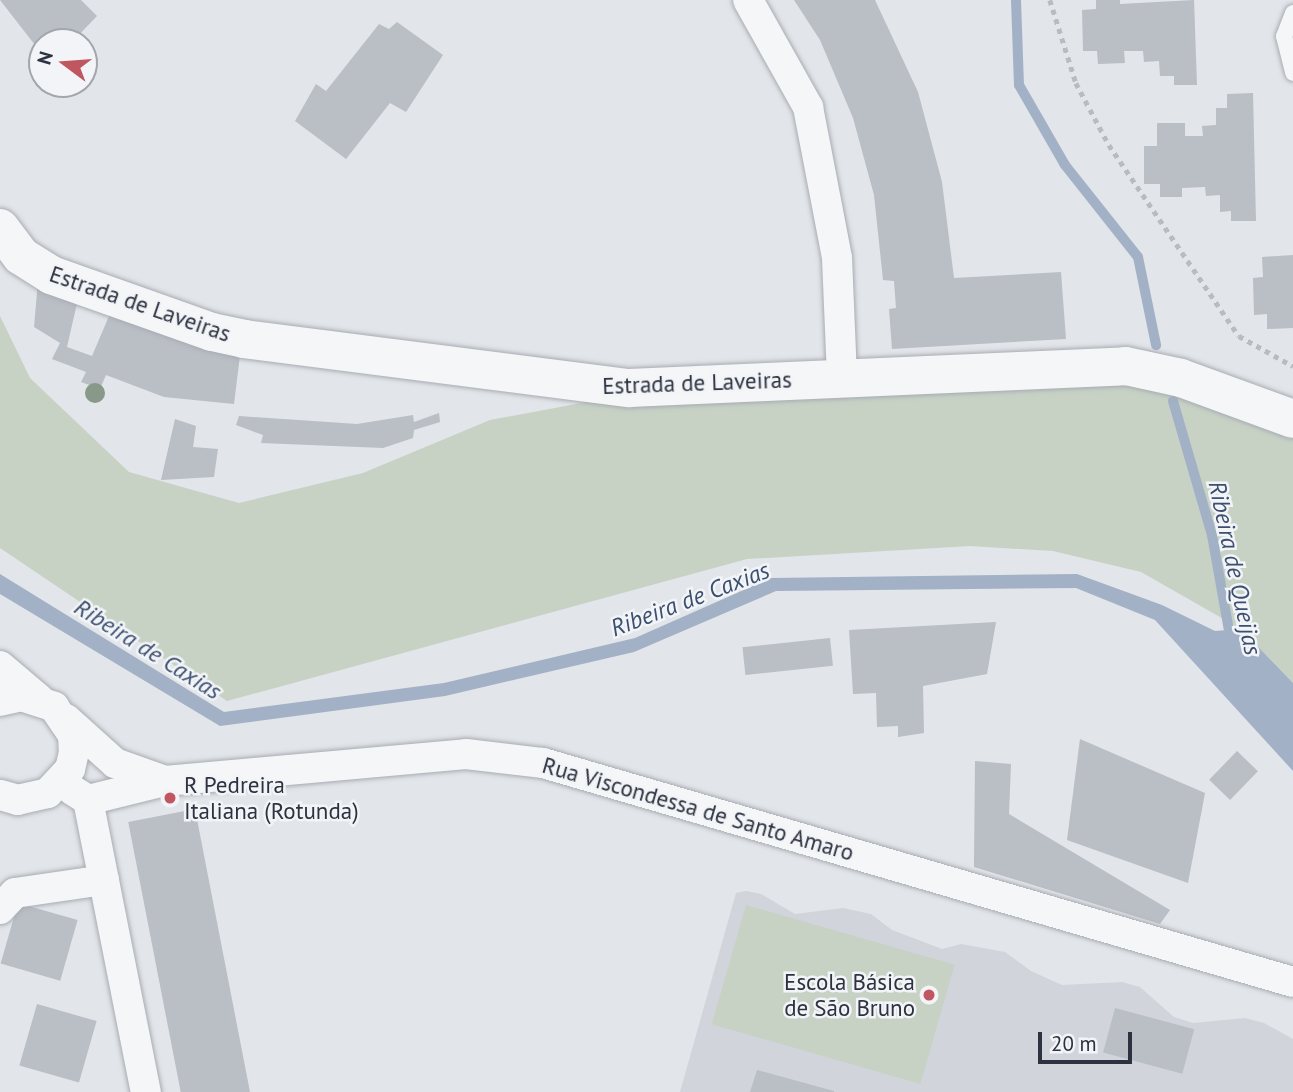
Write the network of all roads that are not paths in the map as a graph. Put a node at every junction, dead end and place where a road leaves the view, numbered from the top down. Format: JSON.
{"nodes":[{"id":1,"x":748,"y":0,"type":"edge"},
{"id":2,"x":1293,"y":13,"type":"edge"},
{"id":3,"x":1293,"y":73,"type":"edge"},
{"id":4,"x":0,"y":228,"type":"edge"},
{"id":5,"x":842,"y":376,"type":"junction"},
{"id":6,"x":1293,"y":419,"type":"edge"},
{"id":7,"x":0,"y":666,"type":"edge"},
{"id":8,"x":39,"y":699,"type":"junction"},
{"id":9,"x":0,"y":701,"type":"edge"},
{"id":10,"x":65,"y":719,"type":"junction"},
{"id":11,"x":165,"y":781,"type":"junction"},
{"id":12,"x":60,"y":783,"type":"junction"},
{"id":13,"x":0,"y":795,"type":"edge"},
{"id":14,"x":88,"y":800,"type":"junction"},
{"id":15,"x":104,"y":880,"type":"junction"},
{"id":16,"x":0,"y":909,"type":"edge"},
{"id":17,"x":1293,"y":982,"type":"edge"},
{"id":18,"x":146,"y":1092,"type":"edge"}],
"edges":[{"from":1,"to":5,"type":"street"},
{"from":2,"to":3,"type":"lane"},
{"from":4,"to":5,"type":"street","name":"Estrada de Laveiras"},
{"from":5,"to":6,"type":"street","name":"Estrada de Laveiras"},
{"from":7,"to":8,"type":"street","name":"Rua Viscondessa de Santo Amaro"},
{"from":8,"to":9,"type":"street"},
{"from":8,"to":10,"type":"street","name":"Rua Viscondessa de Santo Amaro"},
{"from":10,"to":11,"type":"street","name":"Rua Viscondessa de Santo Amaro"},
{"from":10,"to":12,"type":"street"},
{"from":11,"to":14,"type":"street"},
{"from":11,"to":17,"type":"street","name":"Rua Viscondessa de Santo Amaro"},
{"from":12,"to":13,"type":"street"},
{"from":12,"to":14,"type":"street"},
{"from":14,"to":15,"type":"street"},
{"from":15,"to":16,"type":"street"},
{"from":15,"to":18,"type":"street"}]}
